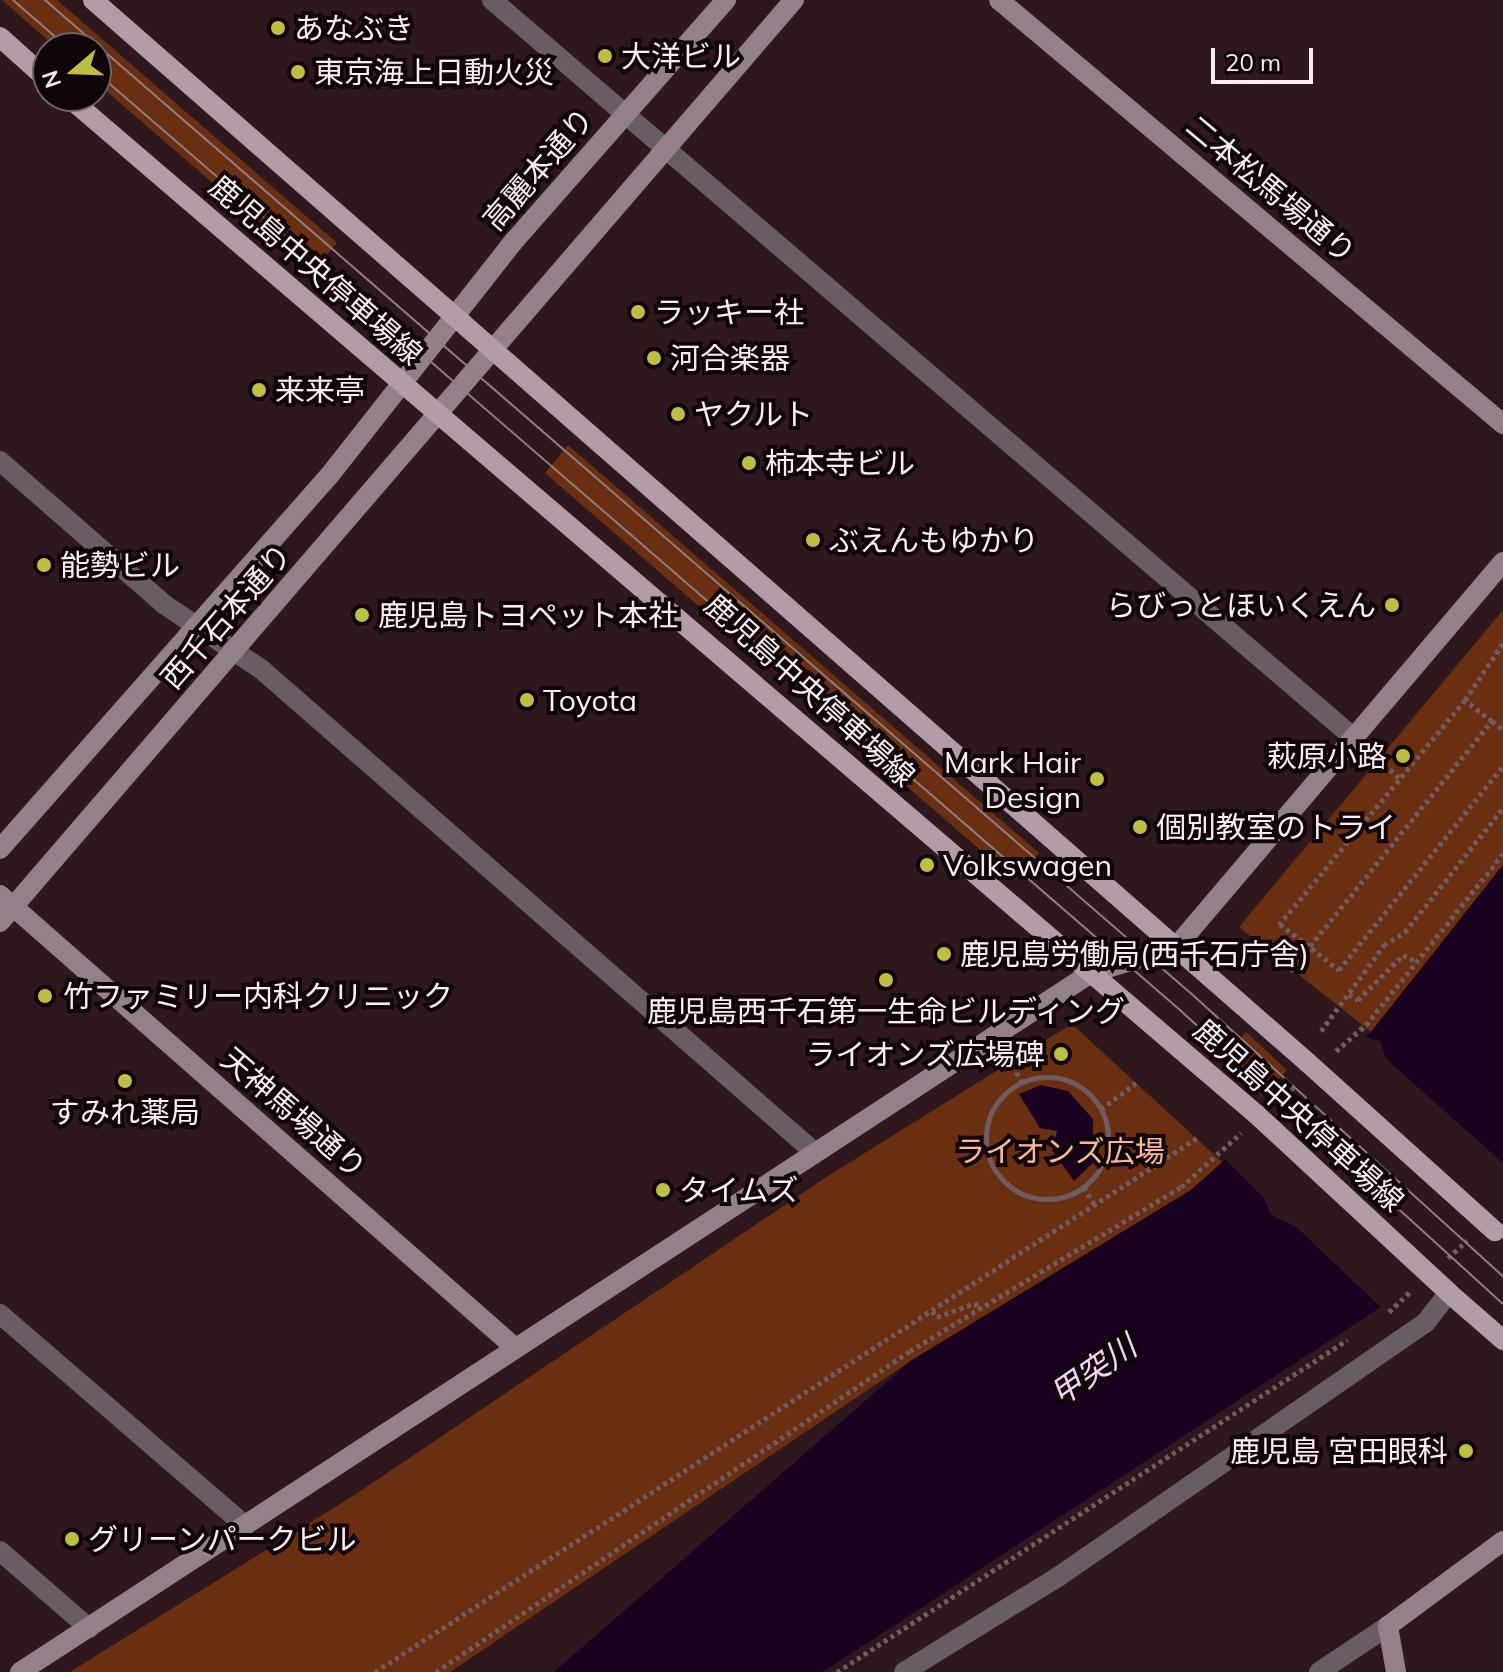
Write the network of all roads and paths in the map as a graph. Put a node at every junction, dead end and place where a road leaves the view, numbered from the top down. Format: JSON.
{"nodes":[{"id":1,"x":93,"y":0,"type":"edge"},
{"id":2,"x":492,"y":0,"type":"edge"},
{"id":3,"x":726,"y":0,"type":"edge"},
{"id":4,"x":794,"y":0,"type":"edge"},
{"id":5,"x":999,"y":0,"type":"edge"},
{"id":6,"x":0,"y":37,"type":"edge"},
{"id":7,"x":32,"y":66,"type":"edge"},
{"id":8,"x":86,"y":112,"type":"edge"},
{"id":9,"x":626,"y":115,"type":"junction"},
{"id":10,"x":664,"y":148,"type":"junction"},
{"id":11,"x":456,"y":314,"type":"junction"},
{"id":12,"x":496,"y":348,"type":"junction"},
{"id":13,"x":401,"y":384,"type":"junction"},
{"id":14,"x":440,"y":414,"type":"junction"},
{"id":15,"x":1503,"y":424,"type":"edge"},
{"id":16,"x":0,"y":461,"type":"edge"},
{"id":17,"x":1503,"y":562,"type":"edge"},
{"id":18,"x":197,"y":626,"type":"junction"},
{"id":19,"x":1503,"y":643,"type":"edge"},
{"id":20,"x":235,"y":652,"type":"junction"},
{"id":21,"x":1465,"y":700,"type":"junction"},
{"id":22,"x":1492,"y":721,"type":"junction"},
{"id":23,"x":1503,"y":730,"type":"edge"},
{"id":24,"x":1354,"y":738,"type":"junction"},
{"id":25,"x":1378,"y":759,"type":"dead end"},
{"id":26,"x":1503,"y":766,"type":"edge"},
{"id":27,"x":1400,"y":778,"type":"junction"},
{"id":28,"x":1503,"y":808,"type":"edge"},
{"id":29,"x":0,"y":849,"type":"edge"},
{"id":30,"x":1503,"y":854,"type":"edge"},
{"id":31,"x":4,"y":908,"type":"edge"},
{"id":32,"x":1176,"y":947,"type":"junction"},
{"id":33,"x":1310,"y":948,"type":"junction"},
{"id":34,"x":1416,"y":961,"type":"junction"},
{"id":35,"x":1290,"y":971,"type":"dead end"},
{"id":36,"x":1091,"y":973,"type":"junction"},
{"id":37,"x":1349,"y":994,"type":"junction"},
{"id":38,"x":1321,"y":1031,"type":"dead end"},
{"id":39,"x":1007,"y":1055,"type":"dead end"},
{"id":40,"x":1331,"y":1056,"type":"dead end"},
{"id":41,"x":1307,"y":1069,"type":"junction"},
{"id":42,"x":1022,"y":1082,"type":"junction"},
{"id":43,"x":1136,"y":1083,"type":"dead end"},
{"id":44,"x":1101,"y":1109,"type":"junction"},
{"id":45,"x":1258,"y":1116,"type":"junction"},
{"id":46,"x":1197,"y":1138,"type":"dead end"},
{"id":47,"x":813,"y":1151,"type":"junction"},
{"id":48,"x":1084,"y":1187,"type":"junction"},
{"id":49,"x":1096,"y":1207,"type":"junction"},
{"id":50,"x":1499,"y":1235,"type":"edge"},
{"id":51,"x":1449,"y":1293,"type":"junction"},
{"id":52,"x":979,"y":1309,"type":"junction"},
{"id":53,"x":932,"y":1311,"type":"junction"},
{"id":54,"x":0,"y":1314,"type":"edge"},
{"id":55,"x":1358,"y":1333,"type":"dead end"},
{"id":56,"x":1503,"y":1340,"type":"edge"},
{"id":57,"x":512,"y":1345,"type":"junction"},
{"id":58,"x":242,"y":1523,"type":"junction"},
{"id":59,"x":1503,"y":1541,"type":"edge"},
{"id":60,"x":0,"y":1551,"type":"edge"},
{"id":61,"x":1388,"y":1626,"type":"junction"},
{"id":62,"x":89,"y":1628,"type":"junction"},
{"id":63,"x":20,"y":1672,"type":"edge"},
{"id":64,"x":375,"y":1672,"type":"edge"},
{"id":65,"x":436,"y":1672,"type":"edge"},
{"id":66,"x":837,"y":1672,"type":"edge"},
{"id":67,"x":904,"y":1672,"type":"edge"},
{"id":68,"x":1319,"y":1672,"type":"edge"},
{"id":69,"x":1396,"y":1672,"type":"edge"}],
"edges":[{"from":1,"to":11,"type":"main road","name":"鹿児島中央停車場線"},
{"from":2,"to":9,"type":"street"},
{"from":3,"to":9,"type":"street","name":"高麗本通り"},
{"from":4,"to":10,"type":"street"},
{"from":5,"to":15,"type":"street","name":"二本松馬場通り"},
{"from":6,"to":7,"type":"main road"},
{"from":8,"to":13,"type":"main road","name":"鹿児島中央停車場線"},
{"from":9,"to":10,"type":"street"},
{"from":9,"to":11,"type":"street","name":"高麗本通り"},
{"from":10,"to":12,"type":"street"},
{"from":10,"to":24,"type":"street"},
{"from":11,"to":12,"type":"main road","name":"鹿児島中央停車場線"},
{"from":11,"to":13,"type":"street","name":"高麗本通り"},
{"from":12,"to":14,"type":"street","name":"西千石本通り"},
{"from":12,"to":32,"type":"main road","name":"鹿児島中央停車場線"},
{"from":13,"to":14,"type":"main road","name":"鹿児島中央停車場線"},
{"from":13,"to":18,"type":"street","name":"西千石本通り"},
{"from":14,"to":20,"type":"street","name":"西千石本通り"},
{"from":14,"to":36,"type":"main road","name":"鹿児島中央停車場線"},
{"from":16,"to":18,"type":"street"},
{"from":17,"to":24,"type":"street"},
{"from":18,"to":20,"type":"street"},
{"from":18,"to":29,"type":"street","name":"西千石本通り"},
{"from":19,"to":21,"type":"path"},
{"from":20,"to":31,"type":"street","name":"西千石本通り"},
{"from":20,"to":47,"type":"street"},
{"from":21,"to":22,"type":"path"},
{"from":21,"to":27,"type":"path"},
{"from":22,"to":23,"type":"path"},
{"from":22,"to":33,"type":"path"},
{"from":24,"to":32,"type":"street"},
{"from":25,"to":27,"type":"path"},
{"from":26,"to":33,"type":"path"},
{"from":27,"to":33,"type":"path"},
{"from":28,"to":37,"type":"path"},
{"from":30,"to":34,"type":"path"},
{"from":31,"to":57,"type":"street","name":"天神馬場通り"},
{"from":32,"to":36,"type":"street"},
{"from":32,"to":41,"type":"main road","name":"鹿児島中央停車場線"},
{"from":33,"to":35,"type":"path"},
{"from":34,"to":37,"type":"path"},
{"from":34,"to":40,"type":"path"},
{"from":36,"to":45,"type":"main road","name":"鹿児島中央停車場線"},
{"from":36,"to":47,"type":"street"},
{"from":37,"to":38,"type":"path"},
{"from":39,"to":42,"type":"path"},
{"from":41,"to":45,"type":"path"},
{"from":41,"to":50,"type":"main road","name":"鹿児島中央停車場線","bridge":true},
{"from":42,"to":44,"type":"path"},
{"from":42,"to":48,"type":"path"},
{"from":43,"to":44,"type":"path"},
{"from":44,"to":48,"type":"path"},
{"from":45,"to":51,"type":"main road","name":"鹿児島中央停車場線","bridge":true},
{"from":45,"to":52,"type":"path"},
{"from":46,"to":49,"type":"path"},
{"from":47,"to":57,"type":"street"},
{"from":48,"to":49,"type":"path"},
{"from":49,"to":53,"type":"path"},
{"from":51,"to":56,"type":"main road","name":"鹿児島中央停車場線"},
{"from":51,"to":67,"type":"street"},
{"from":52,"to":53,"type":"path"},
{"from":52,"to":65,"type":"path"},
{"from":53,"to":64,"type":"path"},
{"from":54,"to":58,"type":"street"},
{"from":55,"to":66,"type":"path"},
{"from":57,"to":58,"type":"street"},
{"from":58,"to":62,"type":"street"},
{"from":59,"to":61,"type":"street"},
{"from":60,"to":62,"type":"street"},
{"from":61,"to":68,"type":"street"},
{"from":61,"to":69,"type":"street"},
{"from":62,"to":63,"type":"street"}]}
